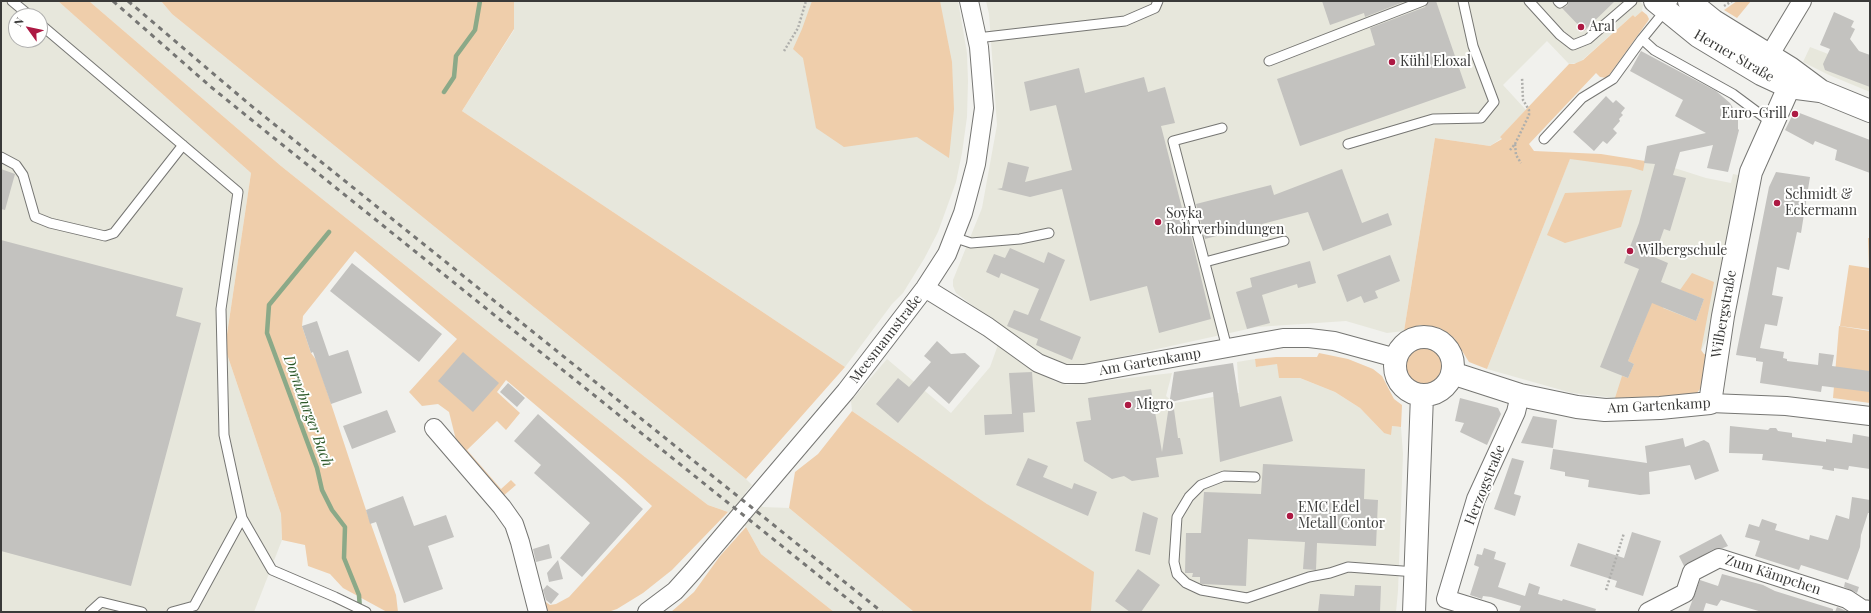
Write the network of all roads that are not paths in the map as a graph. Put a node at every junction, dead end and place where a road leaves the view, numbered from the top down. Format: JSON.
{"nodes":[{"id":1,"x":12,"y":1,"type":"edge"},
{"id":2,"x":969,"y":1,"type":"edge"},
{"id":3,"x":1158,"y":1,"type":"edge"},
{"id":4,"x":1423,"y":1,"type":"edge"},
{"id":5,"x":1463,"y":1,"type":"edge"},
{"id":6,"x":1529,"y":1,"type":"edge"},
{"id":7,"x":1558,"y":1,"type":"edge"},
{"id":8,"x":1563,"y":1,"type":"edge"},
{"id":9,"x":1632,"y":1,"type":"edge"},
{"id":10,"x":1689,"y":1,"type":"edge"},
{"id":11,"x":1802,"y":1,"type":"edge"},
{"id":12,"x":1665,"y":4,"type":"edge"},
{"id":13,"x":20,"y":8,"type":"edge"},
{"id":14,"x":48,"y":31,"type":"edge"},
{"id":15,"x":977,"y":38,"type":"junction"},
{"id":16,"x":1642,"y":39,"type":"junction"},
{"id":17,"x":1770,"y":56,"type":"junction"},
{"id":18,"x":1269,"y":61,"type":"dead end"},
{"id":19,"x":1790,"y":77,"type":"junction"},
{"id":20,"x":1870,"y":110,"type":"edge"},
{"id":21,"x":1772,"y":124,"type":"junction"},
{"id":22,"x":1222,"y":128,"type":"dead end"},
{"id":23,"x":1544,"y":138,"type":"dead end"},
{"id":24,"x":1348,"y":144,"type":"dead end"},
{"id":25,"x":183,"y":145,"type":"junction"},
{"id":26,"x":1,"y":157,"type":"edge"},
{"id":27,"x":1049,"y":233,"type":"dead end"},
{"id":28,"x":953,"y":237,"type":"junction"},
{"id":29,"x":1284,"y":240,"type":"dead end"},
{"id":30,"x":1205,"y":262,"type":"junction"},
{"id":31,"x":925,"y":288,"type":"junction"},
{"id":32,"x":1227,"y":348,"type":"junction"},
{"id":33,"x":1396,"y":358,"type":"junction"},
{"id":34,"x":1452,"y":373,"type":"junction"},
{"id":35,"x":1422,"y":395,"type":"junction"},
{"id":36,"x":1520,"y":395,"type":"junction"},
{"id":37,"x":1710,"y":403,"type":"junction"},
{"id":38,"x":1870,"y":416,"type":"edge"},
{"id":39,"x":434,"y":428,"type":"dead end"},
{"id":40,"x":1255,"y":477,"type":"dead end"},
{"id":41,"x":242,"y":518,"type":"junction"},
{"id":42,"x":1416,"y":572,"type":"junction"},
{"id":43,"x":1870,"y":610,"type":"edge"},
{"id":44,"x":90,"y":612,"type":"edge"},
{"id":45,"x":142,"y":612,"type":"edge"},
{"id":46,"x":172,"y":612,"type":"edge"},
{"id":47,"x":366,"y":612,"type":"edge"},
{"id":48,"x":538,"y":612,"type":"edge"},
{"id":49,"x":647,"y":612,"type":"edge"},
{"id":50,"x":1414,"y":612,"type":"edge"},
{"id":51,"x":1488,"y":612,"type":"edge"},
{"id":52,"x":1648,"y":612,"type":"edge"}],
"edges":[{"from":1,"to":13,"type":"lane"},
{"from":2,"to":15,"type":"street","name":"Meesmannstraße"},
{"from":3,"to":15,"type":"lane"},
{"from":4,"to":18,"type":"lane"},
{"from":5,"to":24,"type":"lane"},
{"from":6,"to":9,"type":"lane"},
{"from":7,"to":8,"type":"lane"},
{"from":10,"to":17,"type":"street","name":"Herner Straße"},
{"from":11,"to":17,"type":"street"},
{"from":12,"to":16,"type":"lane"},
{"from":12,"to":19,"type":"street","name":"Herner Straße"},
{"from":14,"to":25,"type":"lane"},
{"from":15,"to":28,"type":"street","name":"Meesmannstraße"},
{"from":16,"to":21,"type":"lane"},
{"from":16,"to":23,"type":"lane"},
{"from":17,"to":19,"type":"street","name":"Herner Straße"},
{"from":19,"to":20,"type":"street","name":"Herner Straße"},
{"from":19,"to":21,"type":"street","name":"Wilbergstraße"},
{"from":21,"to":37,"type":"street","name":"Wilbergstraße"},
{"from":22,"to":30,"type":"lane"},
{"from":25,"to":26,"type":"lane"},
{"from":25,"to":41,"type":"lane"},
{"from":27,"to":28,"type":"lane"},
{"from":28,"to":31,"type":"street","name":"Meesmannstraße"},
{"from":29,"to":30,"type":"lane"},
{"from":30,"to":32,"type":"lane"},
{"from":31,"to":32,"type":"street","name":"Am Gartenkamp"},
{"from":31,"to":49,"type":"street","name":"Meesmannstraße"},
{"from":32,"to":33,"type":"street","name":"Am Gartenkamp"},
{"from":33,"to":34,"type":"street"},
{"from":33,"to":35,"type":"street"},
{"from":34,"to":35,"type":"street"},
{"from":34,"to":36,"type":"street","name":"Am Gartenkamp"},
{"from":35,"to":42,"type":"street"},
{"from":36,"to":37,"type":"street","name":"Am Gartenkamp"},
{"from":36,"to":51,"type":"street","name":"Herzogstraße"},
{"from":37,"to":38,"type":"street","name":"Am Gartenkamp"},
{"from":39,"to":48,"type":"street"},
{"from":40,"to":42,"type":"lane"},
{"from":41,"to":46,"type":"lane"},
{"from":41,"to":47,"type":"lane"},
{"from":42,"to":50,"type":"street"},
{"from":43,"to":52,"type":"street","name":"Zum Kämpchen"},
{"from":44,"to":45,"type":"lane"}]}
